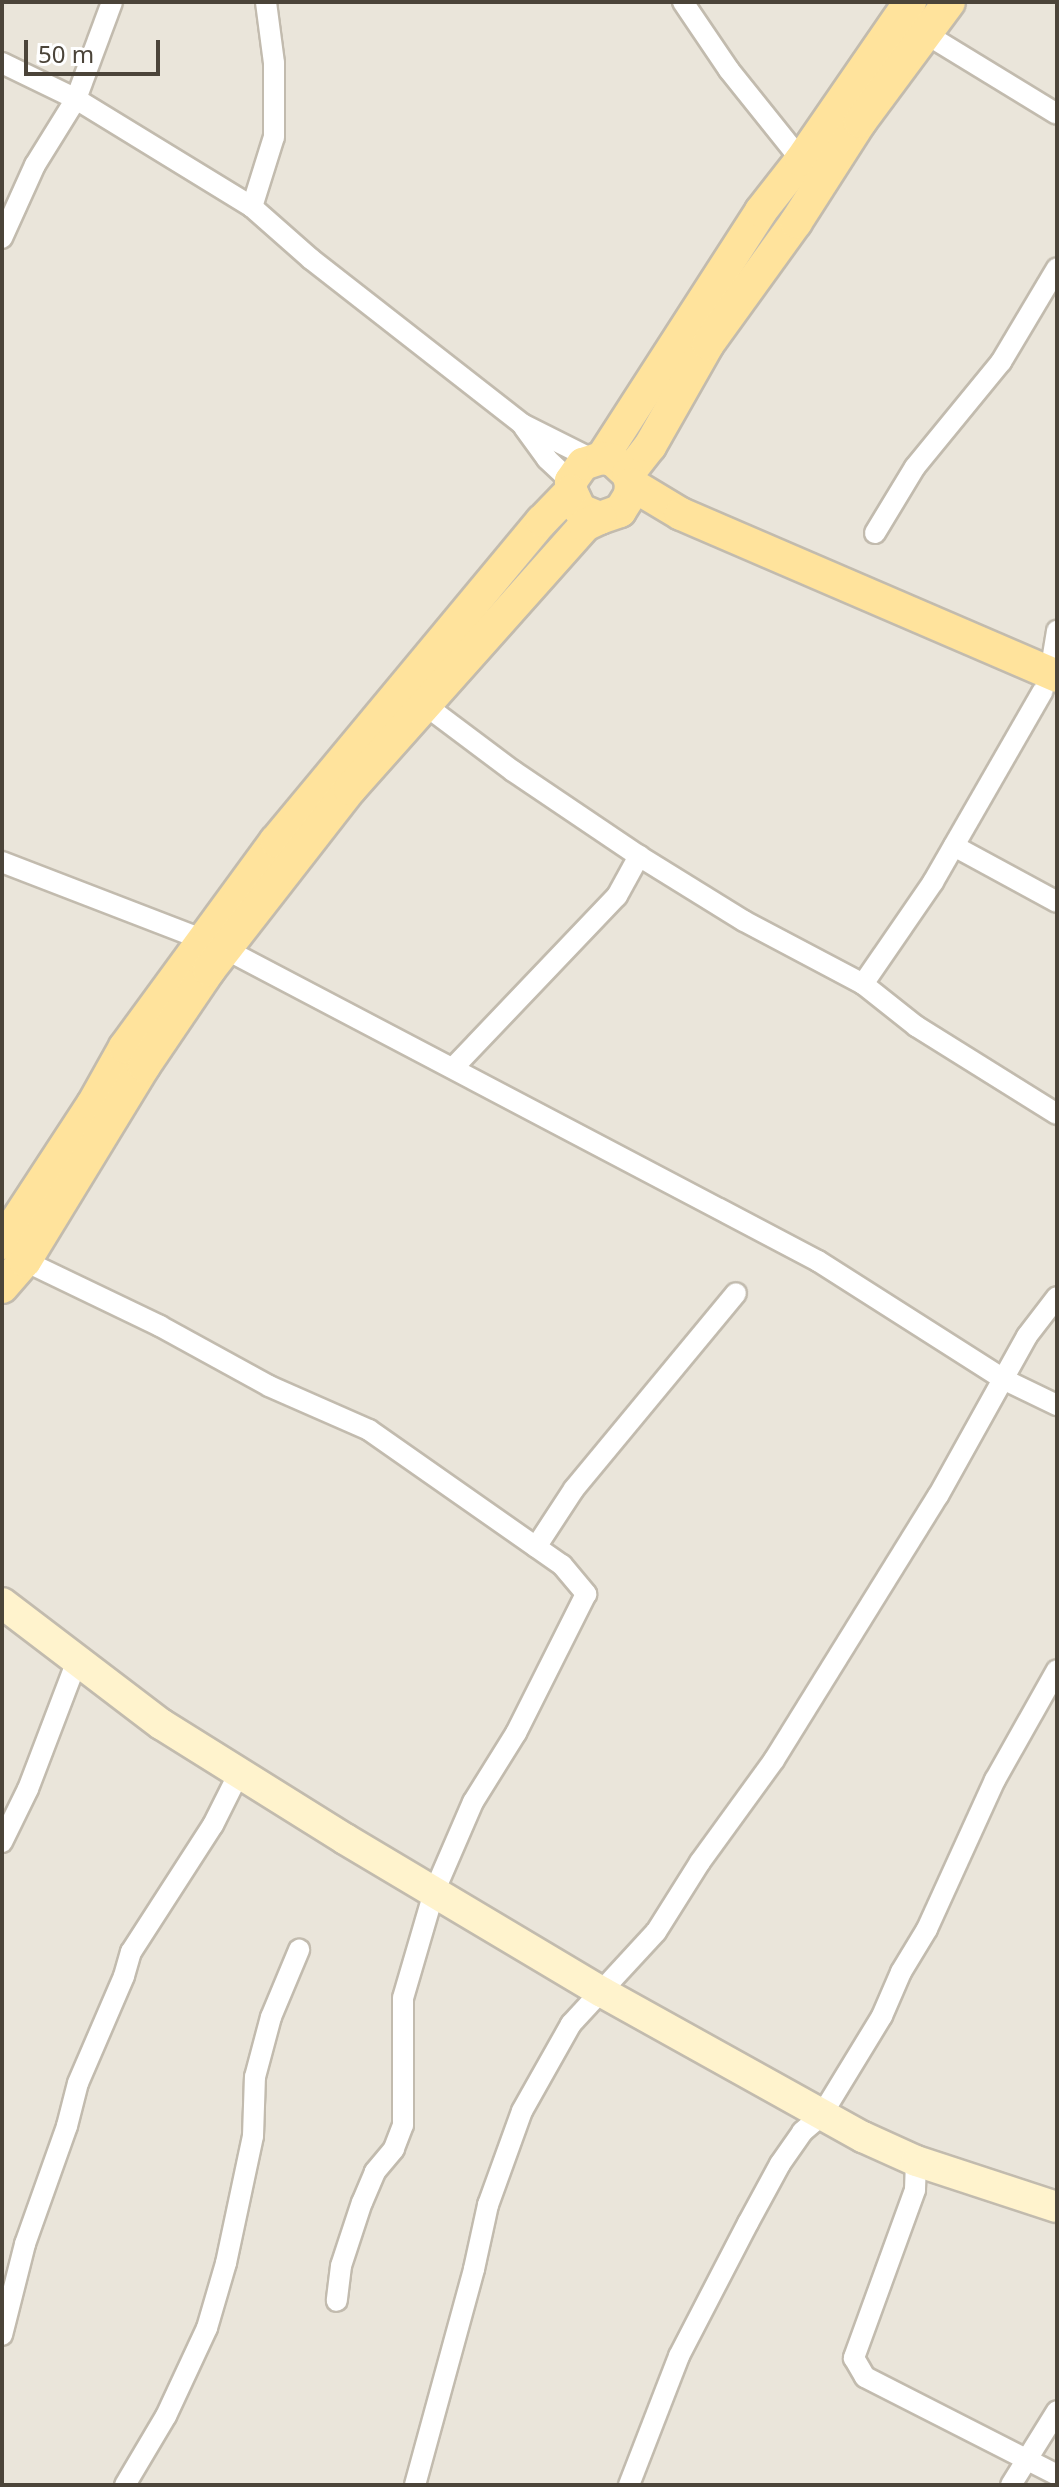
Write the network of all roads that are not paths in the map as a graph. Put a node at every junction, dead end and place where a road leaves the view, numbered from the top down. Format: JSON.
{"nodes":[{"id":1,"x":112,"y":2,"type":"edge"},
{"id":2,"x":266,"y":2,"type":"edge"},
{"id":3,"x":683,"y":2,"type":"edge"},
{"id":4,"x":910,"y":2,"type":"edge"},
{"id":5,"x":949,"y":2,"type":"edge"},
{"id":6,"x":926,"y":34,"type":"junction"},
{"id":7,"x":2,"y":63,"type":"edge"},
{"id":8,"x":76,"y":99,"type":"junction"},
{"id":9,"x":1057,"y":114,"type":"edge"},
{"id":10,"x":801,"y":160,"type":"junction"},
{"id":11,"x":252,"y":207,"type":"junction"},
{"id":12,"x":2,"y":238,"type":"edge"},
{"id":13,"x":1057,"y":268,"type":"edge"},
{"id":14,"x":522,"y":424,"type":"junction"},
{"id":15,"x":602,"y":485,"type":"junction"},
{"id":16,"x":875,"y":533,"type":"dead end"},
{"id":17,"x":1057,"y":631,"type":"edge"},
{"id":18,"x":1052,"y":684,"type":"edge"},
{"id":19,"x":425,"y":705,"type":"junction"},
{"id":20,"x":954,"y":846,"type":"junction"},
{"id":21,"x":639,"y":856,"type":"junction"},
{"id":22,"x":2,"y":862,"type":"edge"},
{"id":23,"x":1057,"y":902,"type":"edge"},
{"id":24,"x":214,"y":944,"type":"junction"},
{"id":25,"x":863,"y":984,"type":"junction"},
{"id":26,"x":454,"y":1067,"type":"junction"},
{"id":27,"x":1057,"y":1114,"type":"edge"},
{"id":28,"x":9,"y":1244,"type":"edge"},
{"id":29,"x":2,"y":1287,"type":"edge"},
{"id":30,"x":736,"y":1293,"type":"dead end"},
{"id":31,"x":1057,"y":1297,"type":"edge"},
{"id":32,"x":1005,"y":1380,"type":"junction"},
{"id":33,"x":1057,"y":1405,"type":"edge"},
{"id":34,"x":536,"y":1547,"type":"junction"},
{"id":35,"x":2,"y":1603,"type":"edge"},
{"id":36,"x":77,"y":1661,"type":"junction"},
{"id":37,"x":1057,"y":1670,"type":"edge"},
{"id":38,"x":239,"y":1773,"type":"junction"},
{"id":39,"x":2,"y":1842,"type":"edge"},
{"id":40,"x":434,"y":1892,"type":"junction"},
{"id":41,"x":299,"y":1950,"type":"dead end"},
{"id":42,"x":602,"y":1992,"type":"junction"},
{"id":43,"x":821,"y":2116,"type":"junction"},
{"id":44,"x":916,"y":2161,"type":"junction"},
{"id":45,"x":1057,"y":2207,"type":"edge"},
{"id":46,"x":337,"y":2301,"type":"dead end"},
{"id":47,"x":2,"y":2335,"type":"edge"},
{"id":48,"x":1057,"y":2411,"type":"edge"},
{"id":49,"x":1028,"y":2458,"type":"junction"},
{"id":50,"x":1057,"y":2475,"type":"edge"},
{"id":51,"x":125,"y":2485,"type":"edge"},
{"id":52,"x":415,"y":2485,"type":"edge"},
{"id":53,"x":629,"y":2485,"type":"edge"},
{"id":54,"x":1011,"y":2485,"type":"edge"}],
"edges":[{"from":1,"to":8,"type":"street"},
{"from":2,"to":11,"type":"street"},
{"from":3,"to":10,"type":"street"},
{"from":4,"to":10,"type":"main road"},
{"from":5,"to":6,"type":"main road"},
{"from":6,"to":9,"type":"street"},
{"from":6,"to":15,"type":"main road"},
{"from":7,"to":8,"type":"street"},
{"from":8,"to":11,"type":"street"},
{"from":8,"to":12,"type":"street"},
{"from":10,"to":15,"type":"main road"},
{"from":11,"to":14,"type":"street"},
{"from":13,"to":16,"type":"street"},
{"from":14,"to":15,"type":"street"},
{"from":14,"to":15,"type":"street"},
{"from":15,"to":18,"type":"main road"},
{"from":15,"to":19,"type":"main road"},
{"from":15,"to":24,"type":"main road"},
{"from":17,"to":18,"type":"street"},
{"from":18,"to":20,"type":"street"},
{"from":19,"to":21,"type":"street"},
{"from":19,"to":24,"type":"main road"},
{"from":20,"to":23,"type":"street"},
{"from":20,"to":25,"type":"street"},
{"from":21,"to":25,"type":"street"},
{"from":21,"to":26,"type":"street"},
{"from":22,"to":24,"type":"street"},
{"from":24,"to":26,"type":"street"},
{"from":24,"to":28,"type":"main road"},
{"from":25,"to":27,"type":"street"},
{"from":26,"to":32,"type":"street"},
{"from":28,"to":29,"type":"main road"},
{"from":28,"to":34,"type":"street"},
{"from":30,"to":34,"type":"street"},
{"from":31,"to":32,"type":"street"},
{"from":32,"to":33,"type":"street"},
{"from":32,"to":42,"type":"street"},
{"from":34,"to":40,"type":"street"},
{"from":35,"to":36,"type":"street"},
{"from":36,"to":38,"type":"street"},
{"from":36,"to":39,"type":"street"},
{"from":37,"to":43,"type":"street"},
{"from":38,"to":40,"type":"street"},
{"from":38,"to":47,"type":"street"},
{"from":40,"to":42,"type":"street"},
{"from":40,"to":46,"type":"street"},
{"from":41,"to":51,"type":"street"},
{"from":42,"to":43,"type":"street"},
{"from":42,"to":52,"type":"street"},
{"from":43,"to":44,"type":"street"},
{"from":43,"to":53,"type":"street"},
{"from":44,"to":45,"type":"street"},
{"from":44,"to":49,"type":"street"},
{"from":48,"to":49,"type":"street"},
{"from":49,"to":50,"type":"street"},
{"from":49,"to":54,"type":"street"}]}
